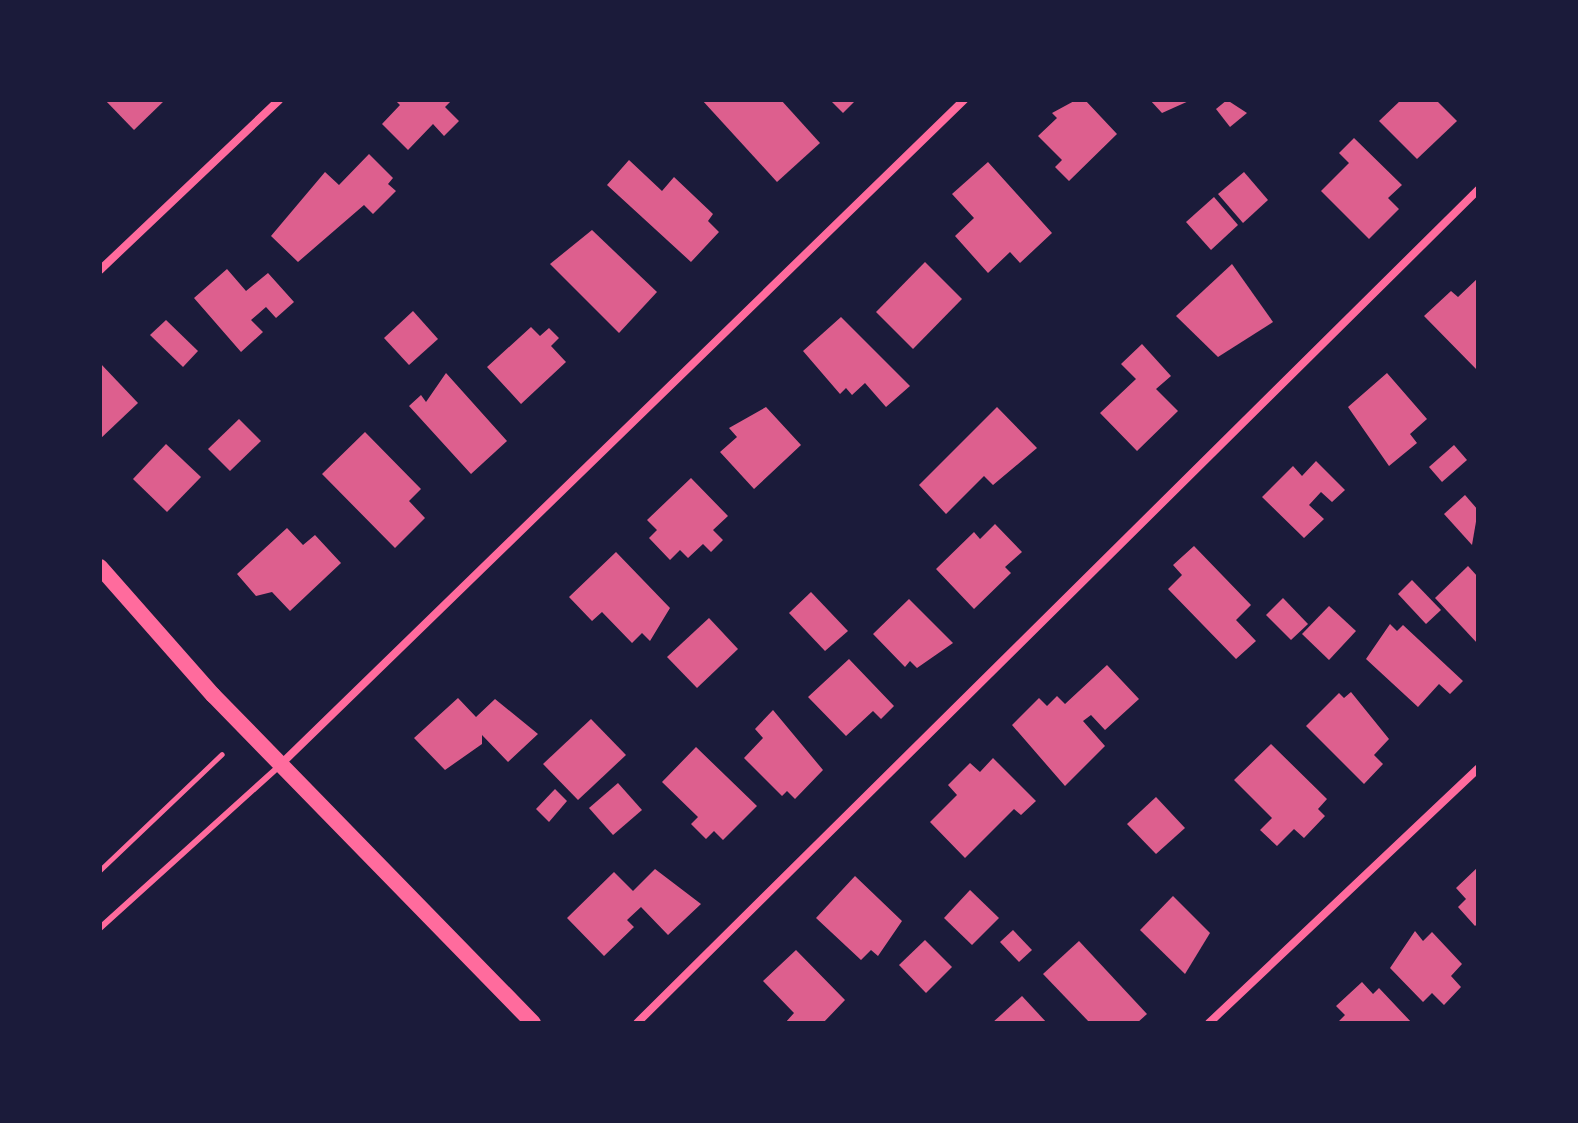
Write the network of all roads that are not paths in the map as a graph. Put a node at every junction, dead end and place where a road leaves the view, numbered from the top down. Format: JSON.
{"nodes":[{"id":1,"x":279,"y":100,"type":"edge"},
{"id":2,"x":964,"y":100,"type":"edge"},
{"id":3,"x":1478,"y":190,"type":"edge"},
{"id":4,"x":100,"y":270,"type":"edge"},
{"id":5,"x":100,"y":567,"type":"edge"},
{"id":6,"x":281,"y":764,"type":"junction"},
{"id":7,"x":1478,"y":769,"type":"edge"},
{"id":8,"x":100,"y":928,"type":"edge"},
{"id":9,"x":533,"y":1023,"type":"edge"},
{"id":10,"x":637,"y":1023,"type":"edge"},
{"id":11,"x":1209,"y":1023,"type":"edge"}],
"edges":[{"from":1,"to":4,"type":"street"},
{"from":2,"to":6,"type":"street"},
{"from":3,"to":10,"type":"street"},
{"from":5,"to":6,"type":"main road"},
{"from":6,"to":8,"type":"lane"},
{"from":6,"to":9,"type":"main road"},
{"from":7,"to":11,"type":"street"}]}
